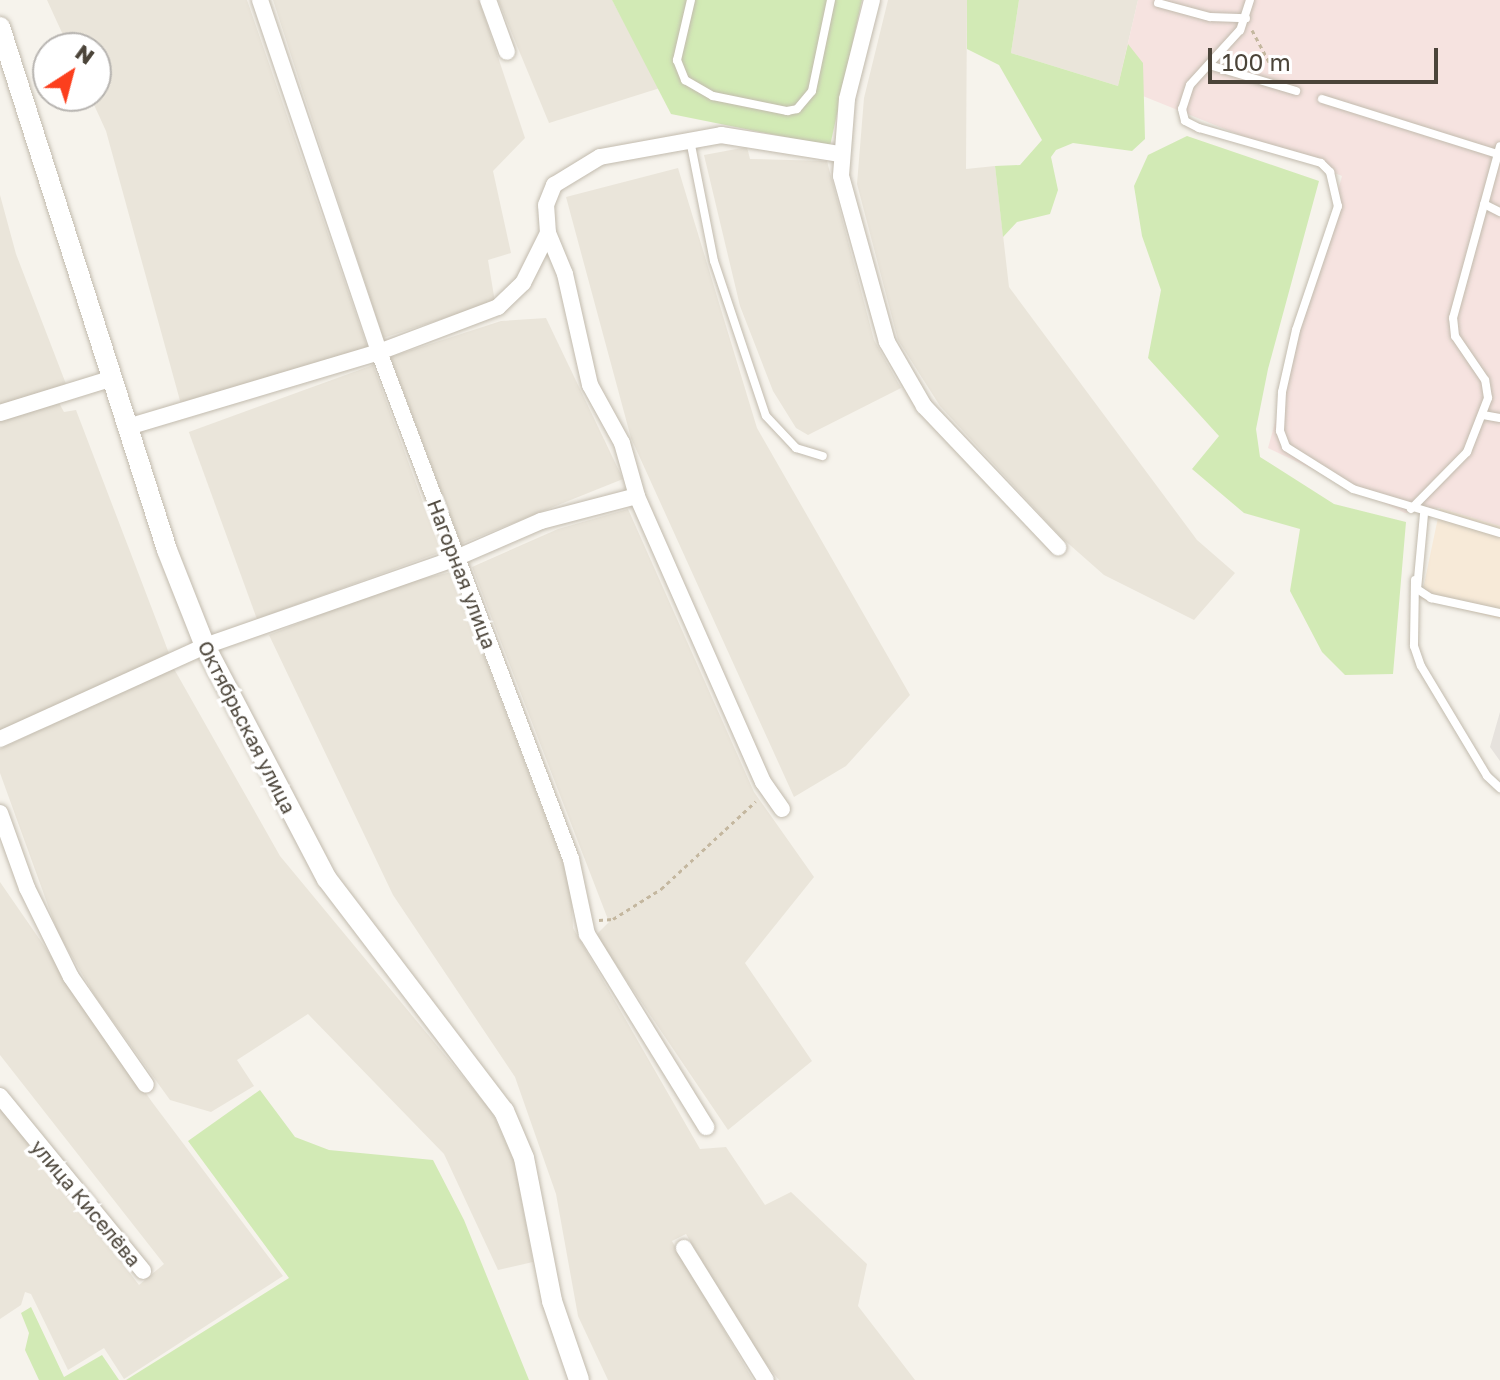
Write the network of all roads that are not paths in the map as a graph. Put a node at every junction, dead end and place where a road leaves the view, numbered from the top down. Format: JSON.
{"nodes":[{"id":1,"x":260,"y":0,"type":"edge"},
{"id":2,"x":488,"y":0,"type":"edge"},
{"id":3,"x":691,"y":0,"type":"edge"},
{"id":4,"x":831,"y":0,"type":"edge"},
{"id":5,"x":872,"y":0,"type":"edge"},
{"id":6,"x":1250,"y":0,"type":"edge"},
{"id":7,"x":1158,"y":3,"type":"dead end"},
{"id":8,"x":1246,"y":18,"type":"junction"},
{"id":9,"x":0,"y":27,"type":"edge"},
{"id":10,"x":507,"y":52,"type":"dead end"},
{"id":11,"x":1209,"y":65,"type":"junction"},
{"id":12,"x":1296,"y":91,"type":"dead end"},
{"id":13,"x":1322,"y":99,"type":"dead end"},
{"id":14,"x":690,"y":140,"type":"junction"},
{"id":15,"x":1499,"y":150,"type":"edge"},
{"id":16,"x":840,"y":154,"type":"junction"},
{"id":17,"x":1484,"y":204,"type":"junction"},
{"id":18,"x":1500,"y":212,"type":"edge"},
{"id":19,"x":548,"y":233,"type":"junction"},
{"id":20,"x":379,"y":352,"type":"junction"},
{"id":21,"x":113,"y":378,"type":"junction"},
{"id":22,"x":0,"y":413,"type":"edge"},
{"id":23,"x":1483,"y":415,"type":"junction"},
{"id":24,"x":1500,"y":418,"type":"edge"},
{"id":25,"x":131,"y":426,"type":"junction"},
{"id":26,"x":823,"y":456,"type":"dead end"},
{"id":27,"x":637,"y":496,"type":"junction"},
{"id":28,"x":1411,"y":509,"type":"junction"},
{"id":29,"x":1424,"y":514,"type":"junction"},
{"id":30,"x":1500,"y":533,"type":"edge"},
{"id":31,"x":1058,"y":547,"type":"dead end"},
{"id":32,"x":456,"y":558,"type":"junction"},
{"id":33,"x":1415,"y":580,"type":"junction"},
{"id":34,"x":1500,"y":613,"type":"edge"},
{"id":35,"x":205,"y":646,"type":"junction"},
{"id":36,"x":0,"y":739,"type":"edge"},
{"id":37,"x":1500,"y":788,"type":"edge"},
{"id":38,"x":782,"y":809,"type":"dead end"},
{"id":39,"x":0,"y":813,"type":"edge"},
{"id":40,"x":146,"y":1085,"type":"dead end"},
{"id":41,"x":0,"y":1096,"type":"edge"},
{"id":42,"x":706,"y":1127,"type":"dead end"},
{"id":43,"x":684,"y":1248,"type":"dead end"},
{"id":44,"x":143,"y":1271,"type":"dead end"},
{"id":45,"x":579,"y":1380,"type":"edge"},
{"id":46,"x":766,"y":1380,"type":"edge"}],
"edges":[{"from":1,"to":20,"type":"street","name":"Нагорная улица"},
{"from":2,"to":10,"type":"street"},
{"from":3,"to":4,"type":"lane"},
{"from":5,"to":16,"type":"street"},
{"from":6,"to":8,"type":"lane"},
{"from":7,"to":8,"type":"lane"},
{"from":8,"to":11,"type":"lane"},
{"from":9,"to":21,"type":"street","name":"Октябрьская улица"},
{"from":11,"to":12,"type":"lane"},
{"from":11,"to":28,"type":"lane"},
{"from":13,"to":15,"type":"lane"},
{"from":14,"to":16,"type":"street"},
{"from":14,"to":19,"type":"street"},
{"from":14,"to":26,"type":"lane"},
{"from":15,"to":17,"type":"lane"},
{"from":16,"to":31,"type":"street"},
{"from":17,"to":18,"type":"lane"},
{"from":17,"to":23,"type":"lane"},
{"from":19,"to":20,"type":"street"},
{"from":19,"to":27,"type":"street"},
{"from":20,"to":25,"type":"street"},
{"from":20,"to":32,"type":"street","name":"Нагорная улица"},
{"from":21,"to":22,"type":"street"},
{"from":21,"to":25,"type":"street","name":"Октябрьская улица"},
{"from":23,"to":24,"type":"lane"},
{"from":23,"to":28,"type":"lane"},
{"from":25,"to":35,"type":"street","name":"Октябрьская улица"},
{"from":27,"to":32,"type":"street"},
{"from":27,"to":38,"type":"street"},
{"from":28,"to":29,"type":"lane"},
{"from":29,"to":30,"type":"lane"},
{"from":29,"to":33,"type":"lane"},
{"from":32,"to":35,"type":"street"},
{"from":32,"to":42,"type":"street","name":"Нагорная улица"},
{"from":33,"to":34,"type":"lane"},
{"from":33,"to":37,"type":"lane"},
{"from":35,"to":36,"type":"street"},
{"from":35,"to":45,"type":"street","name":"Октябрьская улица"},
{"from":39,"to":40,"type":"street"},
{"from":41,"to":44,"type":"street","name":"улица Киселёва"},
{"from":43,"to":46,"type":"street"}]}
